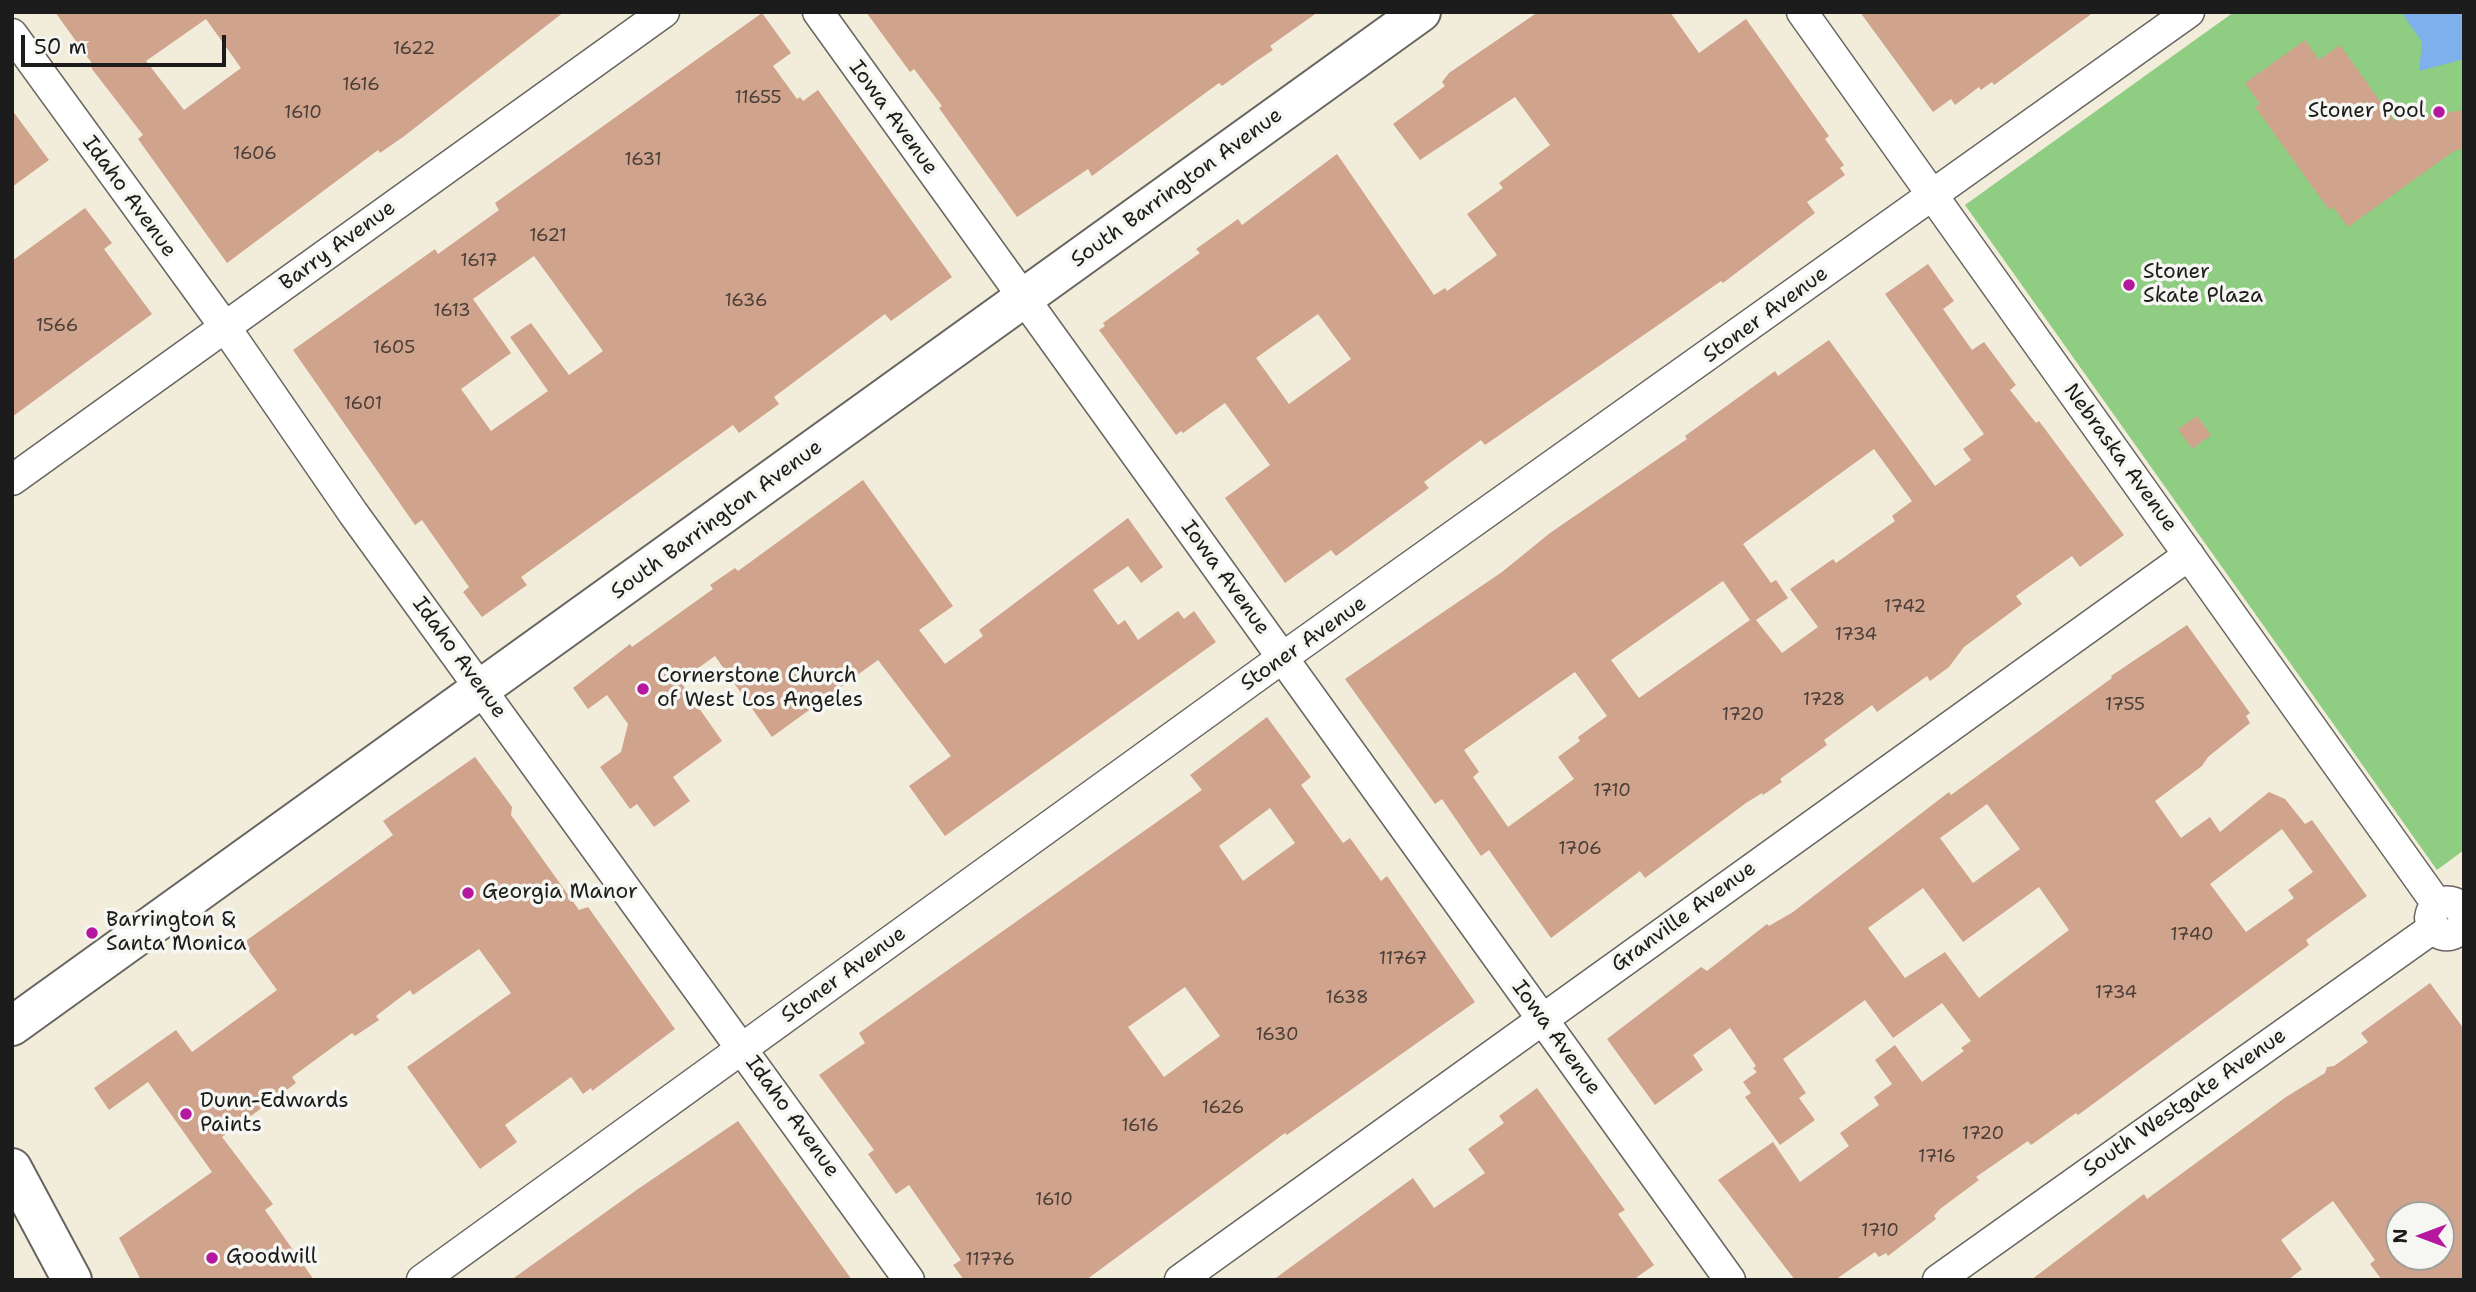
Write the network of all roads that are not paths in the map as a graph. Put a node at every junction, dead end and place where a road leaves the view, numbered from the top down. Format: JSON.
{"nodes":[{"id":1,"x":664,"y":12,"type":"edge"},
{"id":2,"x":818,"y":12,"type":"edge"},
{"id":3,"x":1421,"y":12,"type":"edge"},
{"id":4,"x":1802,"y":12,"type":"edge"},
{"id":5,"x":2189,"y":12,"type":"edge"},
{"id":6,"x":12,"y":34,"type":"edge"},
{"id":7,"x":1931,"y":197,"type":"junction"},
{"id":8,"x":1024,"y":299,"type":"junction"},
{"id":9,"x":225,"y":327,"type":"junction"},
{"id":10,"x":12,"y":480,"type":"edge"},
{"id":11,"x":2189,"y":555,"type":"junction"},
{"id":12,"x":1282,"y":658,"type":"junction"},
{"id":13,"x":483,"y":689,"type":"junction"},
{"id":14,"x":2455,"y":919,"type":"edge"},
{"id":15,"x":1542,"y":1019,"type":"junction"},
{"id":16,"x":12,"y":1026,"type":"edge"},
{"id":17,"x":743,"y":1048,"type":"junction"},
{"id":18,"x":12,"y":1168,"type":"edge"},
{"id":19,"x":72,"y":1280,"type":"edge"},
{"id":20,"x":422,"y":1280,"type":"edge"},
{"id":21,"x":909,"y":1280,"type":"edge"},
{"id":22,"x":1180,"y":1280,"type":"edge"},
{"id":23,"x":1730,"y":1280,"type":"edge"},
{"id":24,"x":1938,"y":1280,"type":"edge"}],
"edges":[{"from":1,"to":9,"type":"street","name":"Barry Avenue"},
{"from":2,"to":8,"type":"street","name":"Iowa Avenue"},
{"from":3,"to":8,"type":"street","name":"South Barrington Avenue"},
{"from":4,"to":7,"type":"street","name":"Nebraska Avenue"},
{"from":5,"to":7,"type":"street","name":"Stoner Avenue"},
{"from":6,"to":9,"type":"street","name":"Idaho Avenue"},
{"from":7,"to":11,"type":"street","name":"Nebraska Avenue"},
{"from":7,"to":12,"type":"street","name":"Stoner Avenue"},
{"from":8,"to":12,"type":"street","name":"Iowa Avenue"},
{"from":8,"to":13,"type":"street","name":"South Barrington Avenue"},
{"from":9,"to":10,"type":"street","name":"Barry Avenue"},
{"from":9,"to":13,"type":"street","name":"Idaho Avenue"},
{"from":11,"to":14,"type":"street","name":"Nebraska Avenue"},
{"from":11,"to":15,"type":"street","name":"Granville Avenue"},
{"from":12,"to":15,"type":"street","name":"Iowa Avenue"},
{"from":12,"to":17,"type":"street","name":"Stoner Avenue"},
{"from":13,"to":16,"type":"street","name":"South Barrington Avenue"},
{"from":13,"to":17,"type":"street","name":"Idaho Avenue"},
{"from":14,"to":24,"type":"street","name":"South Westgate Avenue"},
{"from":15,"to":22,"type":"street","name":"Granville Avenue"},
{"from":15,"to":23,"type":"street","name":"Iowa Avenue"},
{"from":17,"to":20,"type":"street","name":"Stoner Avenue"},
{"from":17,"to":21,"type":"street","name":"Idaho Avenue"},
{"from":18,"to":19,"type":"street"}]}
